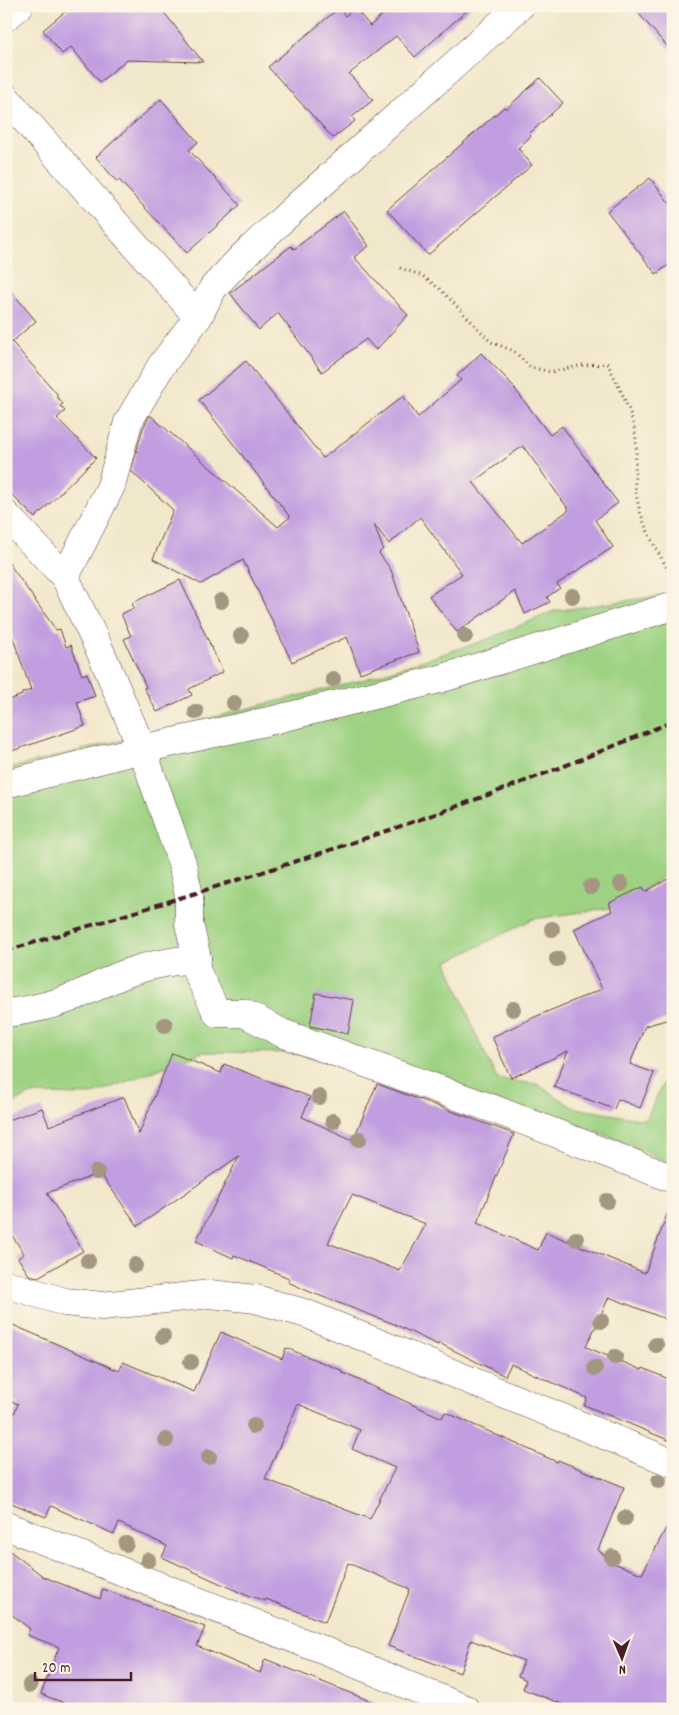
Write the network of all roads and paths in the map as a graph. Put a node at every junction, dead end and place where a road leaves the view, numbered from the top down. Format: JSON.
{"nodes":[{"id":1,"x":19,"y":6,"type":"edge"},
{"id":2,"x":520,"y":6,"type":"edge"},
{"id":3,"x":6,"y":17,"type":"edge"},
{"id":4,"x":6,"y":98,"type":"edge"},
{"id":5,"x":400,"y":268,"type":"dead end"},
{"id":6,"x":198,"y":317,"type":"junction"},
{"id":7,"x":6,"y":515,"type":"edge"},
{"id":8,"x":65,"y":577,"type":"junction"},
{"id":9,"x":673,"y":577,"type":"edge"},
{"id":10,"x":673,"y":606,"type":"edge"},
{"id":11,"x":142,"y":749,"type":"junction"},
{"id":12,"x":6,"y":784,"type":"edge"},
{"id":13,"x":197,"y":958,"type":"junction"},
{"id":14,"x":6,"y":1014,"type":"edge"},
{"id":15,"x":673,"y":1179,"type":"edge"},
{"id":16,"x":6,"y":1284,"type":"edge"},
{"id":17,"x":673,"y":1463,"type":"edge"},
{"id":18,"x":6,"y":1526,"type":"edge"},
{"id":19,"x":465,"y":1709,"type":"edge"}],
"edges":[{"from":1,"to":3,"type":"street"},
{"from":2,"to":6,"type":"street"},
{"from":4,"to":6,"type":"street"},
{"from":5,"to":9,"type":"path"},
{"from":6,"to":8,"type":"street"},
{"from":7,"to":8,"type":"street"},
{"from":8,"to":11,"type":"street"},
{"from":10,"to":11,"type":"street"},
{"from":11,"to":12,"type":"street"},
{"from":11,"to":13,"type":"street"},
{"from":13,"to":14,"type":"street"},
{"from":13,"to":15,"type":"street"},
{"from":16,"to":17,"type":"street"},
{"from":18,"to":19,"type":"street"}]}
